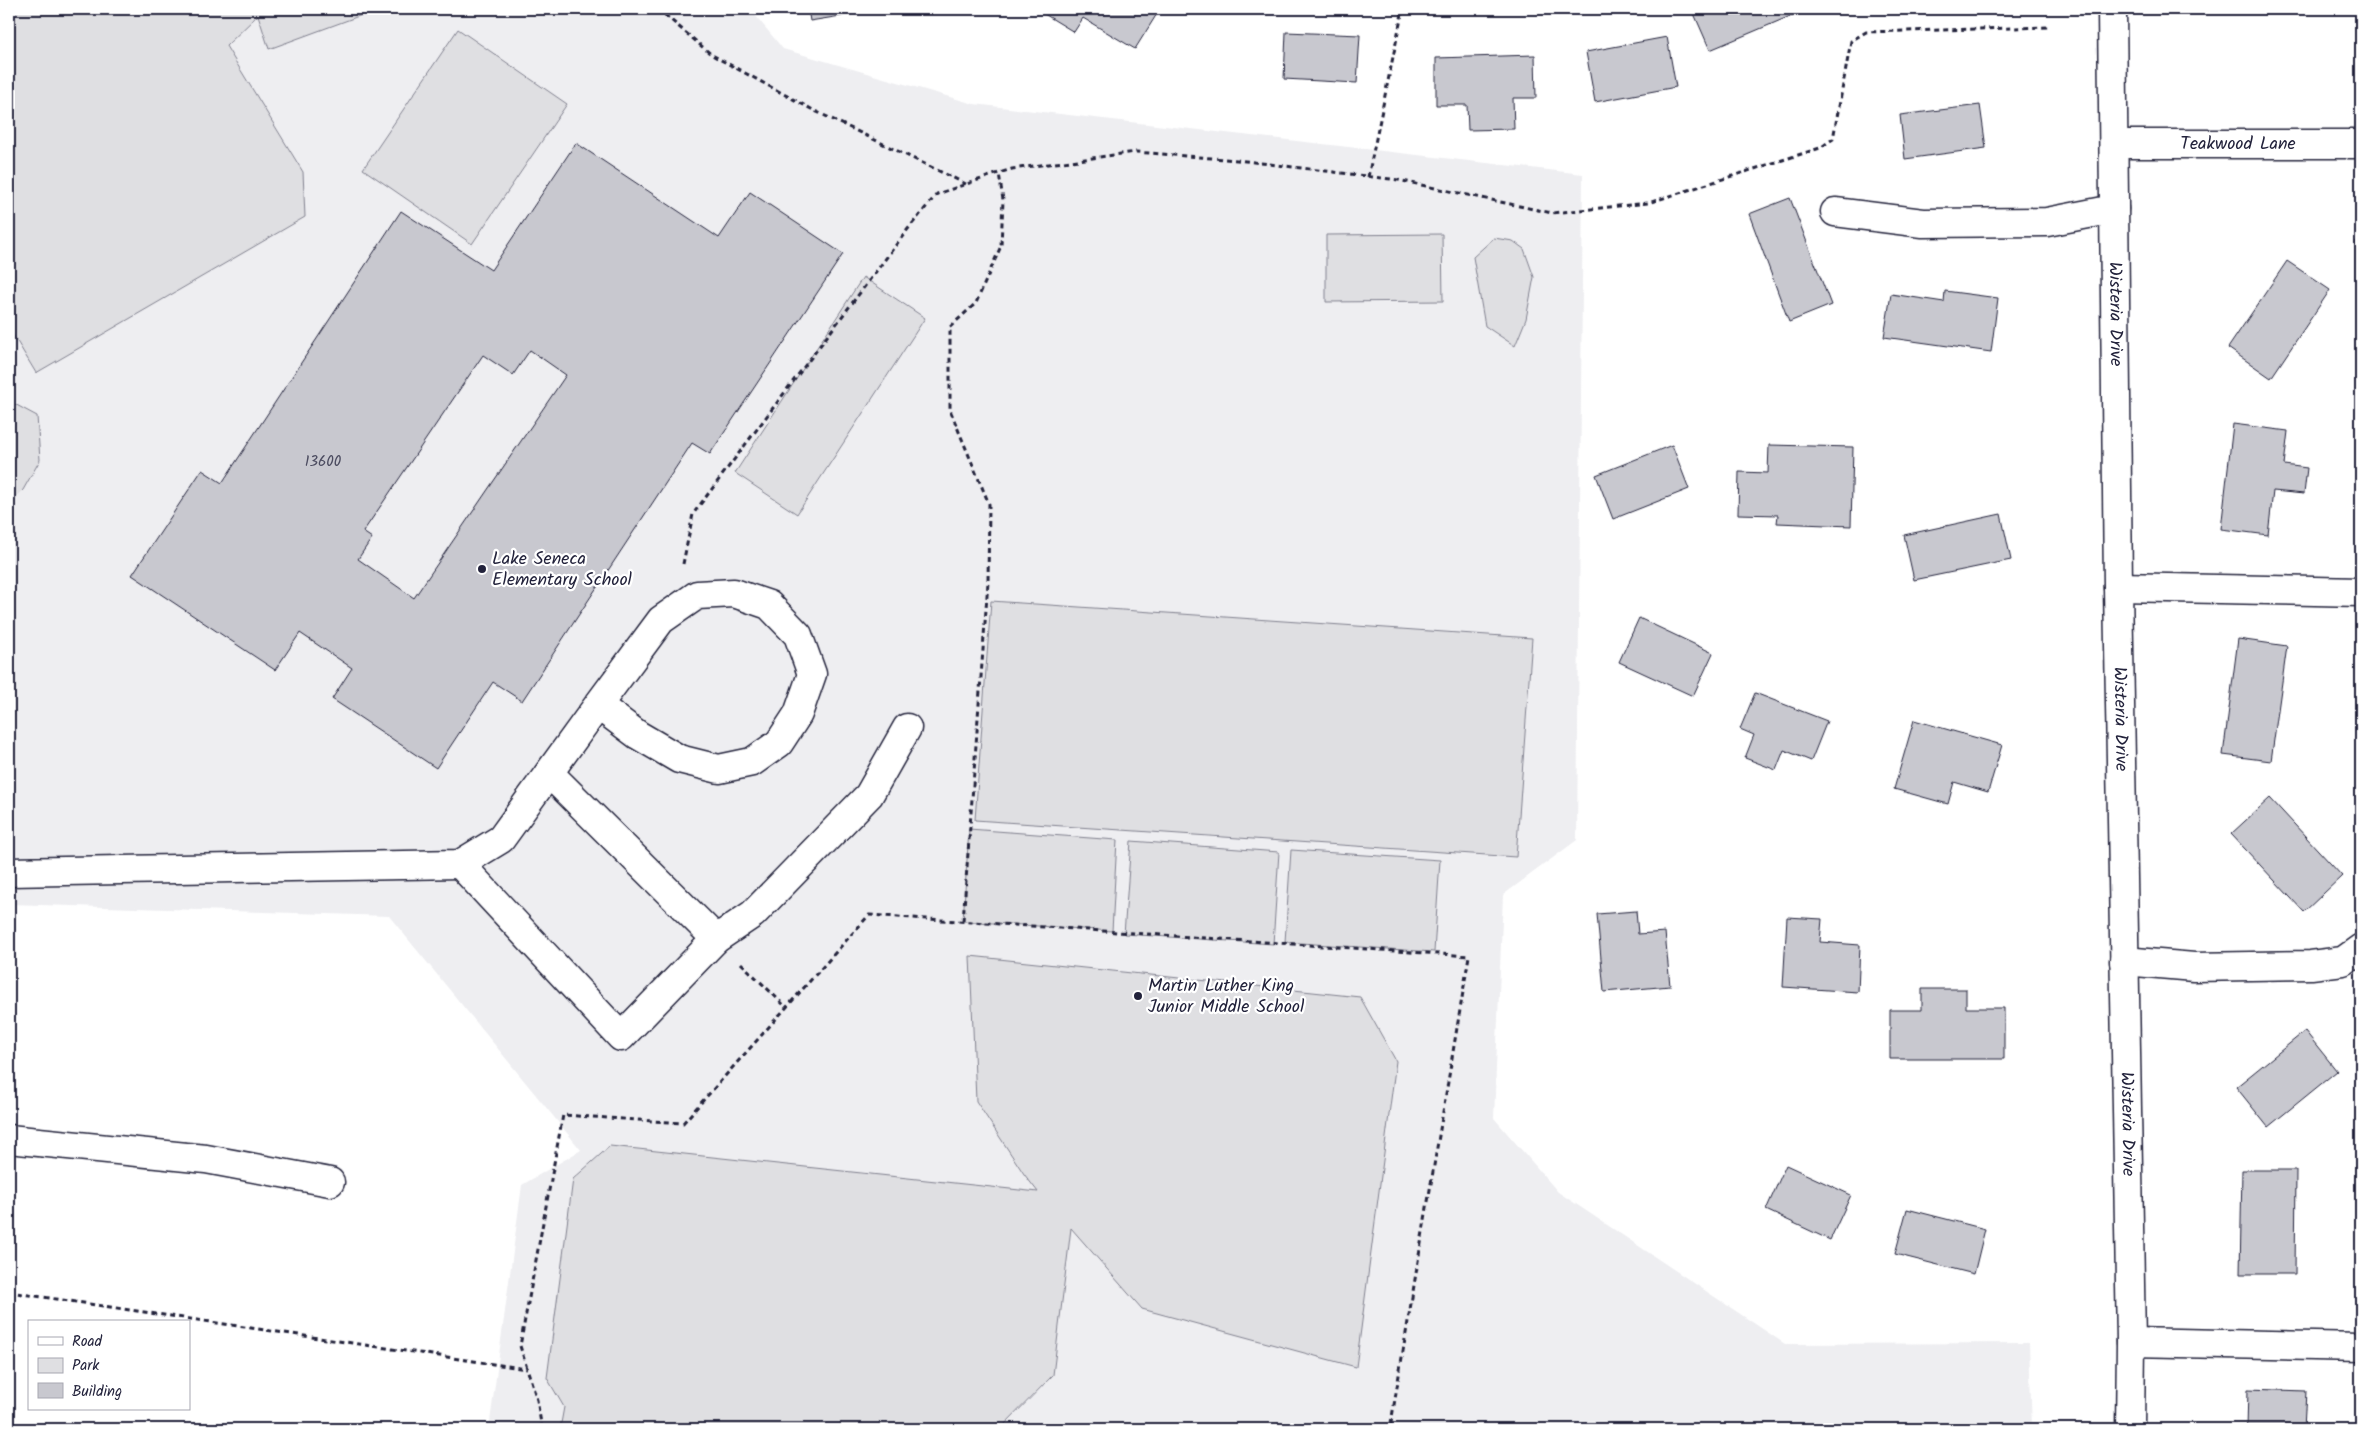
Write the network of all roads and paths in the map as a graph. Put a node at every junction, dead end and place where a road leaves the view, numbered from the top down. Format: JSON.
{"nodes":[{"id":1,"x":658,"y":9,"type":"edge"},
{"id":2,"x":1403,"y":9,"type":"edge"},
{"id":3,"x":2112,"y":9,"type":"edge"},
{"id":4,"x":2051,"y":27,"type":"dead end"},
{"id":5,"x":2114,"y":144,"type":"junction"},
{"id":6,"x":2361,"y":144,"type":"edge"},
{"id":7,"x":999,"y":173,"type":"junction"},
{"id":8,"x":1368,"y":176,"type":"junction"},
{"id":9,"x":966,"y":184,"type":"junction"},
{"id":10,"x":2114,"y":209,"type":"junction"},
{"id":11,"x":1835,"y":212,"type":"dead end"},
{"id":12,"x":2118,"y":587,"type":"junction"},
{"id":13,"x":2361,"y":592,"type":"edge"},
{"id":14,"x":674,"y":611,"type":"junction"},
{"id":15,"x":598,"y":705,"type":"junction"},
{"id":16,"x":907,"y":728,"type":"dead end"},
{"id":17,"x":550,"y":772,"type":"junction"},
{"id":18,"x":460,"y":864,"type":"junction"},
{"id":19,"x":9,"y":872,"type":"edge"},
{"id":20,"x":963,"y":921,"type":"junction"},
{"id":21,"x":716,"y":939,"type":"junction"},
{"id":22,"x":2361,"y":948,"type":"edge"},
{"id":23,"x":2124,"y":962,"type":"junction"},
{"id":24,"x":787,"y":1008,"type":"junction"},
{"id":25,"x":9,"y":1139,"type":"edge"},
{"id":26,"x":330,"y":1182,"type":"dead end"},
{"id":27,"x":9,"y":1292,"type":"edge"},
{"id":28,"x":2131,"y":1342,"type":"junction"},
{"id":29,"x":2361,"y":1347,"type":"edge"},
{"id":30,"x":527,"y":1369,"type":"junction"},
{"id":31,"x":542,"y":1429,"type":"edge"},
{"id":32,"x":1390,"y":1429,"type":"edge"},
{"id":33,"x":2130,"y":1429,"type":"edge"}],
"edges":[{"from":1,"to":9,"type":"path"},
{"from":2,"to":8,"type":"path"},
{"from":3,"to":5,"type":"street","name":"Wisteria Drive"},
{"from":4,"to":8,"type":"path"},
{"from":5,"to":6,"type":"street","name":"Teakwood Lane"},
{"from":5,"to":10,"type":"street","name":"Wisteria Drive"},
{"from":7,"to":8,"type":"path"},
{"from":7,"to":9,"type":"path"},
{"from":7,"to":20,"type":"path"},
{"from":9,"to":14,"type":"path"},
{"from":10,"to":11,"type":"street"},
{"from":10,"to":12,"type":"street","name":"Wisteria Drive"},
{"from":12,"to":13,"type":"street"},
{"from":12,"to":23,"type":"street","name":"Wisteria Drive"},
{"from":14,"to":15,"type":"street"},
{"from":14,"to":15,"type":"street"},
{"from":15,"to":17,"type":"street"},
{"from":16,"to":21,"type":"street"},
{"from":17,"to":18,"type":"street"},
{"from":17,"to":21,"type":"street"},
{"from":18,"to":19,"type":"street"},
{"from":18,"to":21,"type":"street"},
{"from":20,"to":24,"type":"path"},
{"from":20,"to":32,"type":"path"},
{"from":21,"to":24,"type":"path"},
{"from":22,"to":23,"type":"street"},
{"from":23,"to":28,"type":"street","name":"Wisteria Drive"},
{"from":24,"to":30,"type":"path"},
{"from":25,"to":26,"type":"street"},
{"from":27,"to":30,"type":"path"},
{"from":28,"to":29,"type":"street"},
{"from":28,"to":33,"type":"street","name":"Wisteria Drive"},
{"from":30,"to":31,"type":"path"}]}
